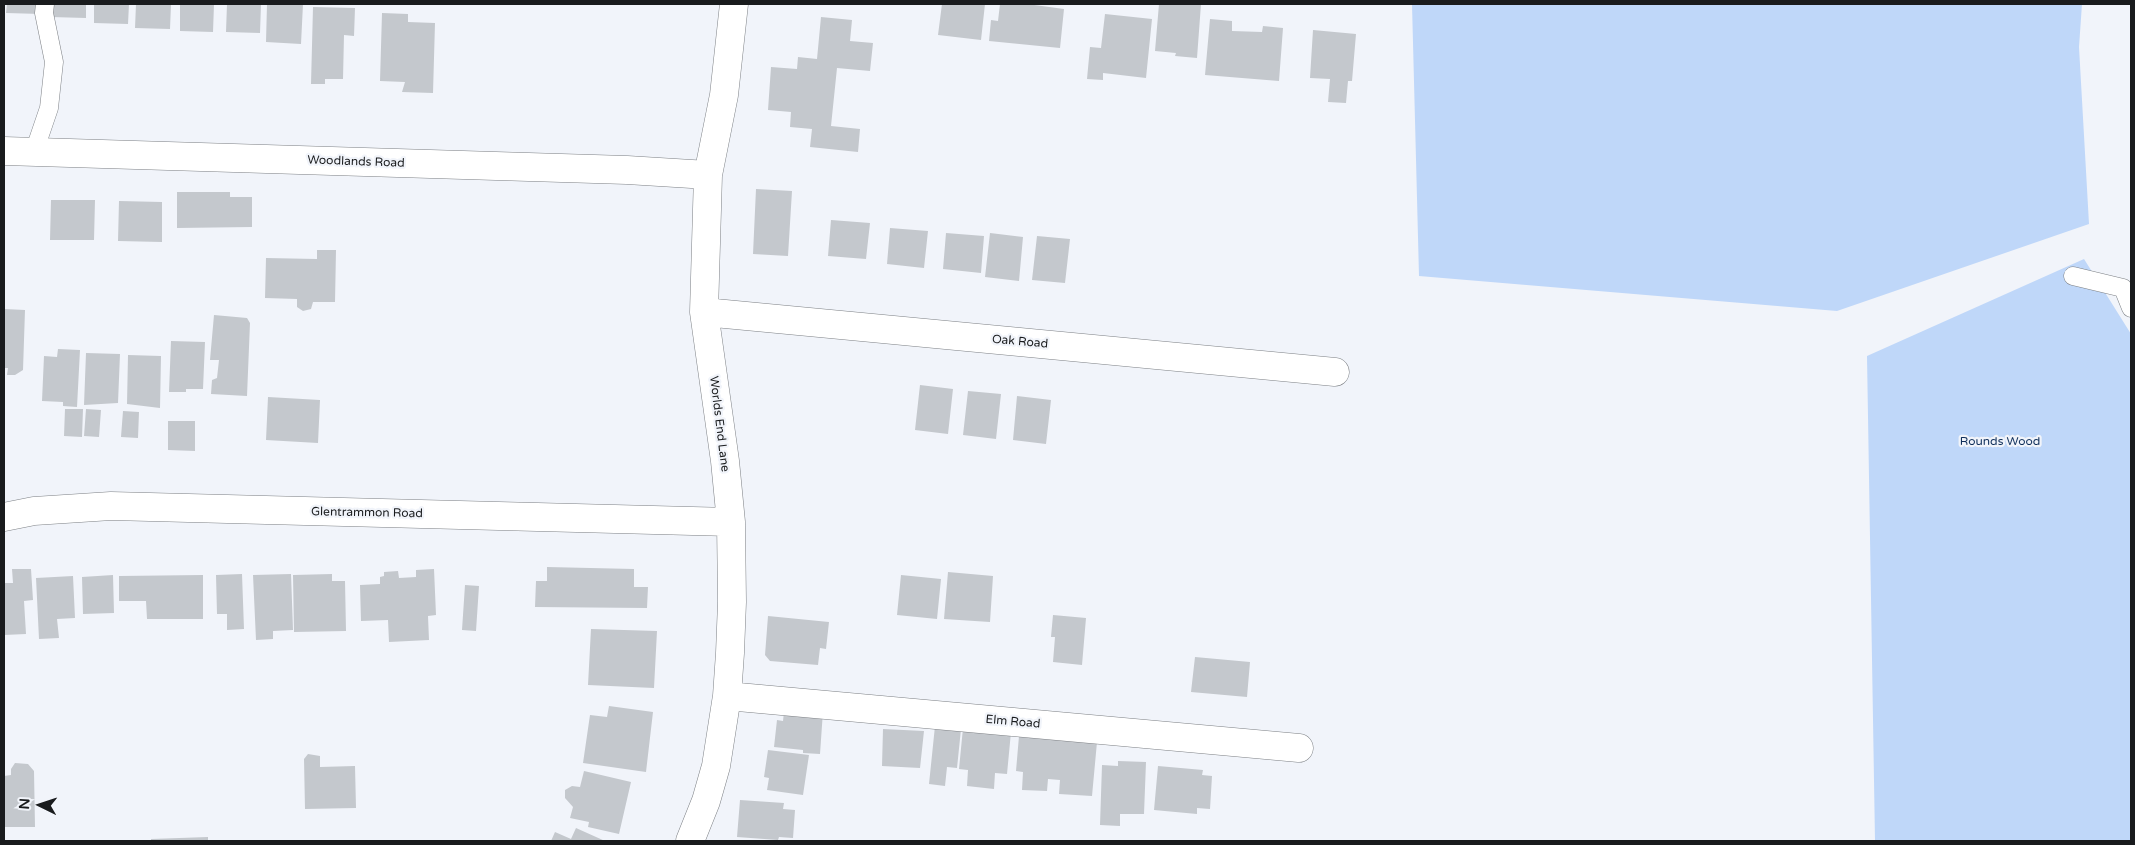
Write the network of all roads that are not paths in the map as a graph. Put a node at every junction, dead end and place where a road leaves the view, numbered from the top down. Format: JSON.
{"nodes":[{"id":1,"x":45,"y":4,"type":"edge"},
{"id":2,"x":734,"y":4,"type":"edge"},
{"id":3,"x":4,"y":151,"type":"edge"},
{"id":4,"x":34,"y":152,"type":"junction"},
{"id":5,"x":708,"y":175,"type":"junction"},
{"id":6,"x":2073,"y":276,"type":"dead end"},
{"id":7,"x":2131,"y":308,"type":"edge"},
{"id":8,"x":704,"y":312,"type":"junction"},
{"id":9,"x":1335,"y":372,"type":"dead end"},
{"id":10,"x":4,"y":517,"type":"edge"},
{"id":11,"x":730,"y":522,"type":"junction"},
{"id":12,"x":727,"y":696,"type":"junction"},
{"id":13,"x":1299,"y":748,"type":"dead end"},
{"id":14,"x":690,"y":841,"type":"edge"}],
"edges":[{"from":1,"to":4,"type":"lane"},
{"from":2,"to":5,"type":"street","name":"Worlds End Lane"},
{"from":3,"to":4,"type":"street","name":"Woodlands Road"},
{"from":4,"to":5,"type":"street","name":"Woodlands Road"},
{"from":5,"to":8,"type":"street","name":"Worlds End Lane"},
{"from":6,"to":7,"type":"lane"},
{"from":8,"to":9,"type":"street","name":"Oak Road"},
{"from":8,"to":11,"type":"street","name":"Worlds End Lane"},
{"from":10,"to":11,"type":"street","name":"Glentrammon Road"},
{"from":11,"to":12,"type":"street","name":"Worlds End Lane"},
{"from":12,"to":13,"type":"street","name":"Elm Road"},
{"from":12,"to":14,"type":"street","name":"Worlds End Lane"}]}
